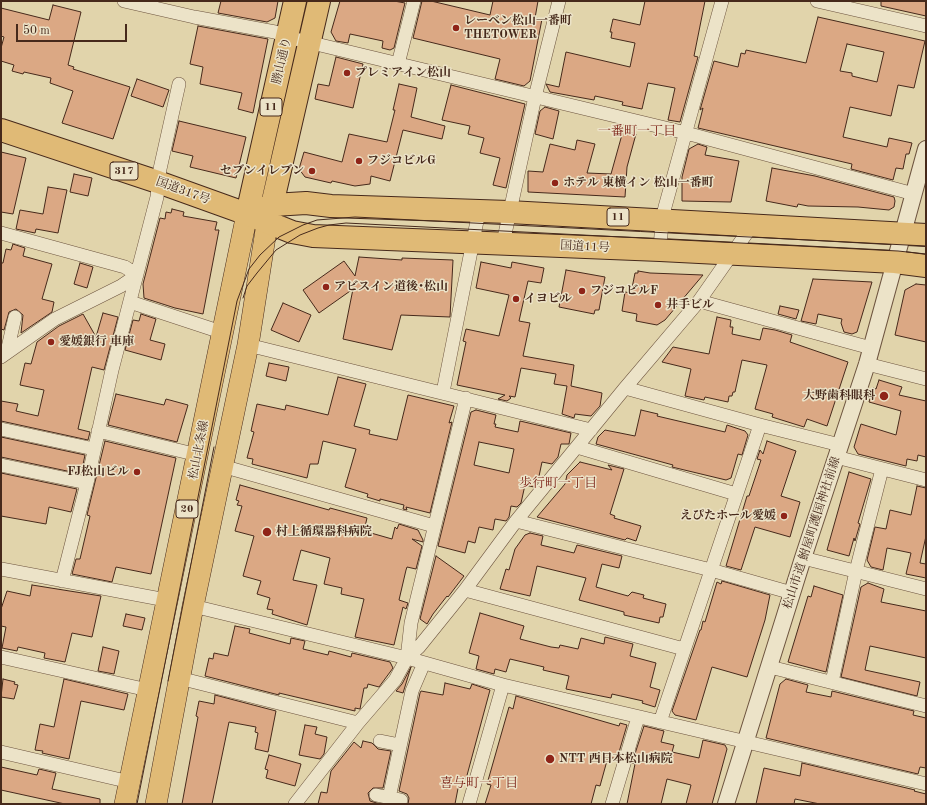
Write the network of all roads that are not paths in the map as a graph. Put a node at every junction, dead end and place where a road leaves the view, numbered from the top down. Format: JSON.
{"nodes":[{"id":1,"x":124,"y":1,"type":"edge"},
{"id":2,"x":295,"y":1,"type":"edge"},
{"id":3,"x":319,"y":1,"type":"edge"},
{"id":4,"x":414,"y":1,"type":"edge"},
{"id":5,"x":559,"y":1,"type":"edge"},
{"id":6,"x":722,"y":1,"type":"edge"},
{"id":7,"x":817,"y":1,"type":"edge"},
{"id":8,"x":163,"y":6,"type":"edge"},
{"id":9,"x":926,"y":26,"type":"edge"},
{"id":10,"x":287,"y":37,"type":"junction"},
{"id":11,"x":309,"y":42,"type":"junction"},
{"id":12,"x":398,"y":64,"type":"junction"},
{"id":13,"x":179,"y":84,"type":"dead end"},
{"id":14,"x":535,"y":97,"type":"junction"},
{"id":15,"x":1,"y":130,"type":"edge"},
{"id":16,"x":686,"y":133,"type":"junction"},
{"id":17,"x":926,"y":149,"type":"edge"},
{"id":18,"x":158,"y":182,"type":"junction"},
{"id":19,"x":914,"y":194,"type":"junction"},
{"id":20,"x":479,"y":211,"type":"junction"},
{"id":21,"x":509,"y":212,"type":"junction"},
{"id":22,"x":247,"y":214,"type":"junction"},
{"id":23,"x":270,"y":214,"type":"junction"},
{"id":24,"x":662,"y":220,"type":"junction"},
{"id":25,"x":754,"y":224,"type":"junction"},
{"id":26,"x":904,"y":232,"type":"junction"},
{"id":27,"x":1,"y":233,"type":"edge"},
{"id":28,"x":926,"y":235,"type":"edge"},
{"id":29,"x":473,"y":242,"type":"junction"},
{"id":30,"x":502,"y":243,"type":"junction"},
{"id":31,"x":660,"y":250,"type":"junction"},
{"id":32,"x":733,"y":254,"type":"junction"},
{"id":33,"x":895,"y":262,"type":"junction"},
{"id":34,"x":926,"y":266,"type":"edge"},
{"id":35,"x":137,"y":275,"type":"junction"},
{"id":36,"x":699,"y":301,"type":"junction"},
{"id":37,"x":130,"y":302,"type":"junction"},
{"id":38,"x":15,"y":317,"type":"dead end"},
{"id":39,"x":221,"y":332,"type":"junction"},
{"id":40,"x":248,"y":345,"type":"junction"},
{"id":41,"x":871,"y":348,"type":"junction"},
{"id":42,"x":4,"y":354,"type":"edge"},
{"id":43,"x":867,"y":364,"type":"junction"},
{"id":44,"x":926,"y":379,"type":"edge"},
{"id":45,"x":625,"y":388,"type":"junction"},
{"id":46,"x":443,"y":392,"type":"junction"},
{"id":47,"x":466,"y":398,"type":"junction"},
{"id":48,"x":760,"y":425,"type":"junction"},
{"id":49,"x":1,"y":429,"type":"edge"},
{"id":50,"x":591,"y":430,"type":"junction"},
{"id":51,"x":98,"y":431,"type":"junction"},
{"id":52,"x":577,"y":447,"type":"junction"},
{"id":53,"x":94,"y":449,"type":"junction"},
{"id":54,"x":838,"y":451,"type":"junction"},
{"id":55,"x":198,"y":455,"type":"junction"},
{"id":56,"x":1,"y":465,"type":"edge"},
{"id":57,"x":222,"y":466,"type":"junction"},
{"id":58,"x":882,"y":469,"type":"junction"},
{"id":59,"x":926,"y":480,"type":"edge"},
{"id":60,"x":87,"y":483,"type":"junction"},
{"id":61,"x":736,"y":494,"type":"junction"},
{"id":62,"x":516,"y":522,"type":"junction"},
{"id":63,"x":434,"y":526,"type":"junction"},
{"id":64,"x":803,"y":558,"type":"junction"},
{"id":65,"x":1,"y":569,"type":"edge"},
{"id":66,"x":711,"y":570,"type":"junction"},
{"id":67,"x":856,"y":572,"type":"junction"},
{"id":68,"x":62,"y":580,"type":"junction"},
{"id":69,"x":926,"y":589,"type":"edge"},
{"id":70,"x":465,"y":590,"type":"junction"},
{"id":71,"x":792,"y":594,"type":"junction"},
{"id":72,"x":166,"y":600,"type":"junction"},
{"id":73,"x":193,"y":606,"type":"junction"},
{"id":74,"x":684,"y":649,"type":"junction"},
{"id":75,"x":1,"y":657,"type":"edge"},
{"id":76,"x":407,"y":658,"type":"junction"},
{"id":77,"x":424,"y":663,"type":"junction"},
{"id":78,"x":770,"y":667,"type":"junction"},
{"id":79,"x":179,"y":678,"type":"junction"},
{"id":80,"x":832,"y":682,"type":"junction"},
{"id":81,"x":503,"y":685,"type":"junction"},
{"id":82,"x":148,"y":690,"type":"junction"},
{"id":83,"x":926,"y":706,"type":"edge"},
{"id":84,"x":638,"y":717,"type":"junction"},
{"id":85,"x":660,"y":722,"type":"junction"},
{"id":86,"x":358,"y":723,"type":"junction"},
{"id":87,"x":380,"y":742,"type":"dead end"},
{"id":88,"x":746,"y":742,"type":"junction"},
{"id":89,"x":400,"y":745,"type":"junction"},
{"id":90,"x":1,"y":752,"type":"edge"},
{"id":91,"x":130,"y":782,"type":"junction"},
{"id":92,"x":926,"y":784,"type":"edge"},
{"id":93,"x":388,"y":797,"type":"dead end"},
{"id":94,"x":125,"y":804,"type":"edge"},
{"id":95,"x":156,"y":804,"type":"edge"},
{"id":96,"x":295,"y":804,"type":"edge"},
{"id":97,"x":469,"y":804,"type":"edge"},
{"id":98,"x":612,"y":804,"type":"edge"},
{"id":99,"x":726,"y":804,"type":"edge"}],
"edges":[{"from":1,"to":8,"type":"street"},
{"from":2,"to":10,"type":"highway","name":"勝山通り","number":"11"},
{"from":3,"to":11,"type":"highway","name":"勝山通り","number":"11"},
{"from":4,"to":12,"type":"street"},
{"from":5,"to":14,"type":"street"},
{"from":6,"to":16,"type":"street"},
{"from":7,"to":9,"type":"street"},
{"from":8,"to":10,"type":"street"},
{"from":10,"to":11,"type":"street"},
{"from":10,"to":22,"type":"highway","name":"勝山通り","number":"11"},
{"from":11,"to":12,"type":"street"},
{"from":11,"to":23,"type":"highway","name":"勝山通り","number":"11"},
{"from":12,"to":14,"type":"street"},
{"from":13,"to":18,"type":"street"},
{"from":14,"to":16,"type":"street"},
{"from":14,"to":21,"type":"street"},
{"from":15,"to":18,"type":"highway","name":"国道317号","number":"317"},
{"from":16,"to":19,"type":"street"},
{"from":16,"to":24,"type":"street"},
{"from":17,"to":19,"type":"street","name":"松山市道 鮒屋町護国神社前線"},
{"from":18,"to":22,"type":"highway","name":"国道317号","number":"317"},
{"from":18,"to":35,"type":"street"},
{"from":19,"to":26,"type":"street","name":"松山市道 鮒屋町護国神社前線"},
{"from":20,"to":21,"type":"highway","number":"11"},
{"from":20,"to":23,"type":"highway","number":"11"},
{"from":20,"to":29,"type":"street"},
{"from":21,"to":24,"type":"highway","number":"11"},
{"from":21,"to":30,"type":"street"},
{"from":22,"to":23,"type":"highway"},
{"from":22,"to":39,"type":"main road","name":"松山北条線","number":"20"},
{"from":23,"to":29,"type":"highway","name":"国道11号"},
{"from":23,"to":40,"type":"main road","number":"20"},
{"from":24,"to":25,"type":"highway","number":"11"},
{"from":24,"to":31,"type":"street"},
{"from":25,"to":26,"type":"highway","number":"11"},
{"from":25,"to":32,"type":"street"},
{"from":26,"to":28,"type":"highway","number":"11"},
{"from":26,"to":33,"type":"street","name":"松山市道 鮒屋町護国神社前線"},
{"from":27,"to":35,"type":"street"},
{"from":29,"to":30,"type":"highway","name":"国道11号"},
{"from":29,"to":46,"type":"street"},
{"from":30,"to":31,"type":"highway","name":"国道11号"},
{"from":31,"to":32,"type":"highway","name":"国道11号"},
{"from":32,"to":33,"type":"highway","name":"国道11号"},
{"from":32,"to":36,"type":"street"},
{"from":33,"to":34,"type":"highway","name":"国道11号"},
{"from":33,"to":41,"type":"street","name":"松山市道 鮒屋町護国神社前線"},
{"from":35,"to":37,"type":"street"},
{"from":35,"to":42,"type":"street"},
{"from":36,"to":41,"type":"street"},
{"from":36,"to":45,"type":"street"},
{"from":37,"to":39,"type":"street"},
{"from":37,"to":51,"type":"street"},
{"from":38,"to":42,"type":"street"},
{"from":39,"to":55,"type":"main road","name":"松山北条線","number":"20"},
{"from":40,"to":46,"type":"street"},
{"from":40,"to":57,"type":"main road","number":"20"},
{"from":41,"to":43,"type":"street","name":"松山市道 鮒屋町護国神社前線"},
{"from":43,"to":44,"type":"street"},
{"from":43,"to":54,"type":"street","name":"松山市道 鮒屋町護国神社前線"},
{"from":45,"to":48,"type":"street"},
{"from":45,"to":50,"type":"street"},
{"from":46,"to":47,"type":"street"},
{"from":47,"to":50,"type":"street"},
{"from":47,"to":63,"type":"street"},
{"from":48,"to":54,"type":"street"},
{"from":48,"to":61,"type":"street"},
{"from":49,"to":53,"type":"street"},
{"from":50,"to":52,"type":"street"},
{"from":51,"to":53,"type":"street"},
{"from":51,"to":55,"type":"street"},
{"from":52,"to":61,"type":"street"},
{"from":52,"to":62,"type":"street"},
{"from":53,"to":60,"type":"street"},
{"from":54,"to":58,"type":"street"},
{"from":54,"to":64,"type":"street","name":"松山市道 鮒屋町護国神社前線"},
{"from":55,"to":72,"type":"main road","name":"松山北条線","number":"20"},
{"from":56,"to":60,"type":"street"},
{"from":57,"to":63,"type":"street"},
{"from":57,"to":73,"type":"main road","number":"20"},
{"from":58,"to":59,"type":"street"},
{"from":58,"to":67,"type":"street"},
{"from":60,"to":68,"type":"street"},
{"from":61,"to":66,"type":"street"},
{"from":62,"to":66,"type":"street"},
{"from":62,"to":70,"type":"street"},
{"from":63,"to":76,"type":"street"},
{"from":64,"to":67,"type":"street"},
{"from":64,"to":71,"type":"street","name":"松山市道 鮒屋町護国神社前線"},
{"from":65,"to":68,"type":"street"},
{"from":66,"to":71,"type":"street"},
{"from":66,"to":74,"type":"street"},
{"from":67,"to":69,"type":"street"},
{"from":67,"to":80,"type":"street"},
{"from":68,"to":72,"type":"street"},
{"from":70,"to":74,"type":"street"},
{"from":70,"to":76,"type":"street"},
{"from":71,"to":78,"type":"street","name":"松山市道 鮒屋町護国神社前線"},
{"from":72,"to":82,"type":"main road","name":"松山北条線","number":"20"},
{"from":73,"to":76,"type":"street"},
{"from":73,"to":79,"type":"main road","number":"20"},
{"from":74,"to":85,"type":"street"},
{"from":75,"to":82,"type":"street"},
{"from":76,"to":77,"type":"street"},
{"from":76,"to":86,"type":"street"},
{"from":77,"to":81,"type":"street"},
{"from":77,"to":89,"type":"street"},
{"from":78,"to":80,"type":"street"},
{"from":78,"to":88,"type":"street","name":"松山市道 鮒屋町護国神社前線"},
{"from":79,"to":86,"type":"street"},
{"from":79,"to":95,"type":"main road","number":"20"},
{"from":80,"to":83,"type":"street"},
{"from":81,"to":84,"type":"street"},
{"from":81,"to":97,"type":"street"},
{"from":82,"to":91,"type":"main road","name":"松山北条線","number":"20"},
{"from":84,"to":85,"type":"street"},
{"from":84,"to":98,"type":"street"},
{"from":85,"to":88,"type":"street"},
{"from":86,"to":96,"type":"street"},
{"from":87,"to":89,"type":"street"},
{"from":88,"to":92,"type":"street"},
{"from":88,"to":99,"type":"street","name":"松山市道 鮒屋町護国神社前線"},
{"from":89,"to":93,"type":"street"},
{"from":90,"to":91,"type":"street"},
{"from":91,"to":94,"type":"main road","name":"松山北条線","number":"20"}]}
